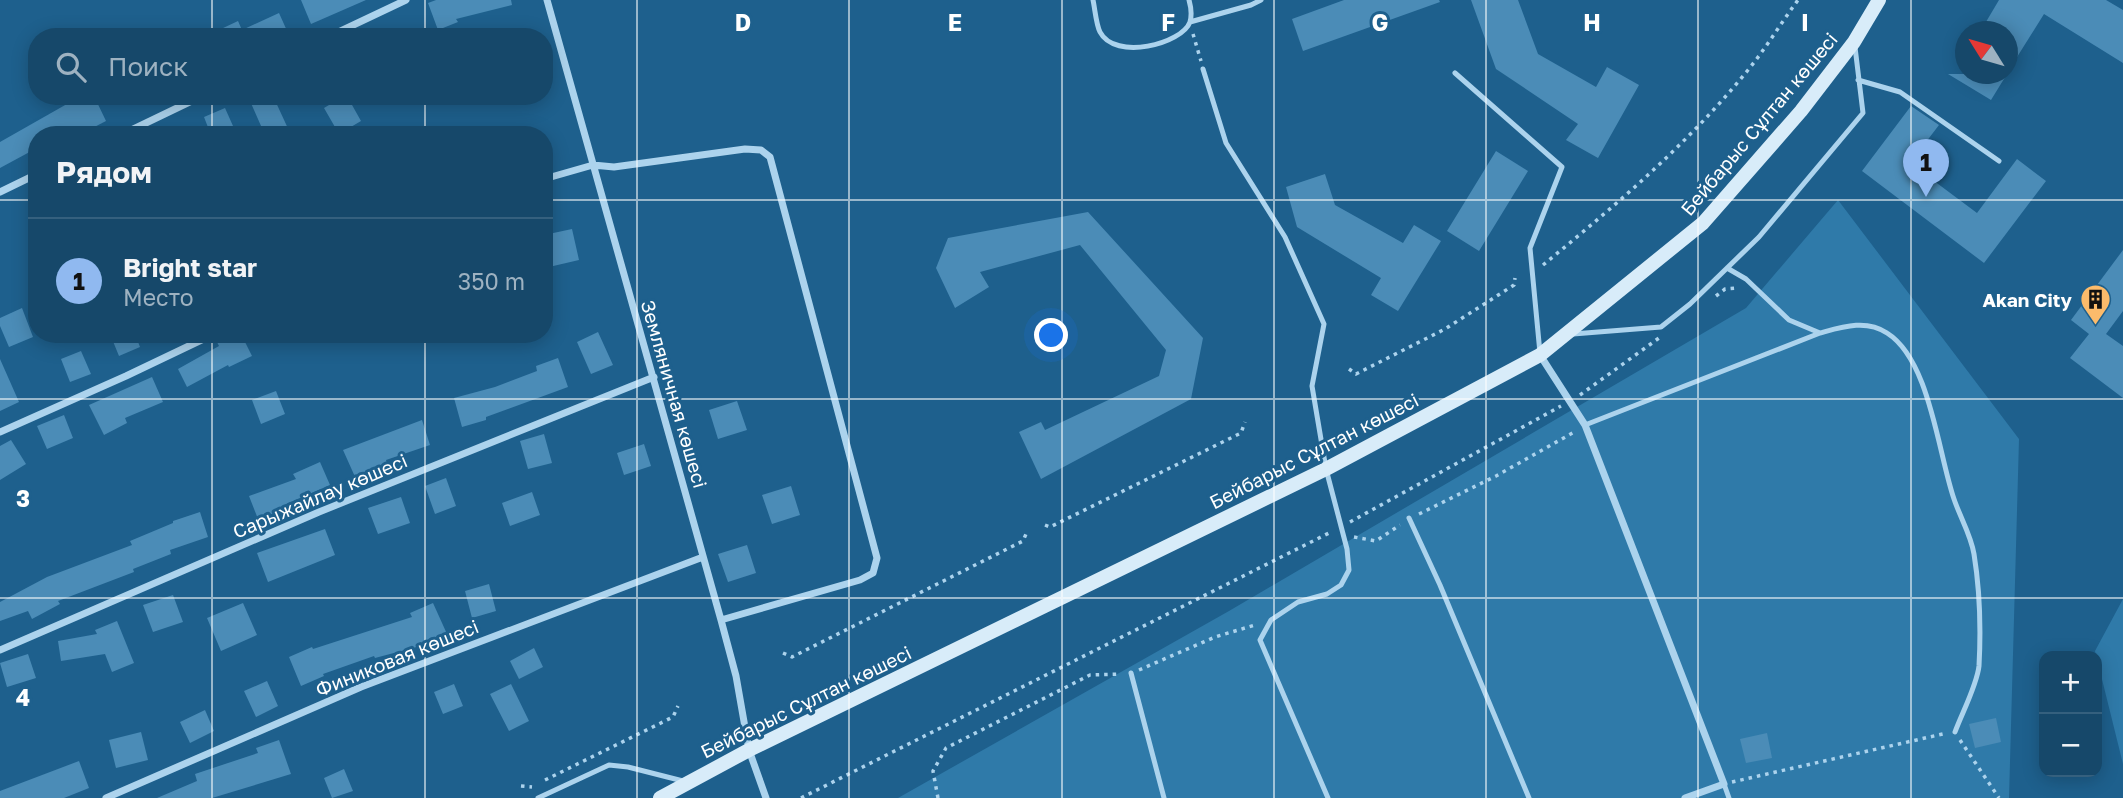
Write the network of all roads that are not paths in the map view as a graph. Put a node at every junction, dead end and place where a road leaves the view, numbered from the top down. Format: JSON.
{"nodes":[{"id":1,"x":406,"y":0,"type":"edge"},
{"id":2,"x":547,"y":0,"type":"edge"},
{"id":3,"x":1093,"y":0,"type":"edge"},
{"id":4,"x":1189,"y":0,"type":"edge"},
{"id":5,"x":1261,"y":0,"type":"edge"},
{"id":6,"x":1879,"y":0,"type":"edge"},
{"id":7,"x":1190,"y":22,"type":"junction"},
{"id":8,"x":347,"y":28,"type":"edge"},
{"id":9,"x":1854,"y":42,"type":"junction"},
{"id":10,"x":1203,"y":69,"type":"road end"},
{"id":11,"x":1455,"y":73,"type":"dead end"},
{"id":12,"x":1858,"y":80,"type":"junction"},
{"id":13,"x":183,"y":105,"type":"edge"},
{"id":14,"x":140,"y":126,"type":"edge"},
{"id":15,"x":1999,"y":161,"type":"dead end"},
{"id":16,"x":593,"y":165,"type":"junction"},
{"id":17,"x":553,"y":176,"type":"edge"},
{"id":18,"x":28,"y":178,"type":"edge"},
{"id":19,"x":0,"y":192,"type":"edge"},
{"id":20,"x":1727,"y":268,"type":"junction"},
{"id":21,"x":1820,"y":333,"type":"junction"},
{"id":22,"x":1567,"y":334,"type":"junction"},
{"id":23,"x":195,"y":343,"type":"edge"},
{"id":24,"x":1540,"y":355,"type":"junction"},
{"id":25,"x":654,"y":377,"type":"junction"},
{"id":26,"x":1585,"y":425,"type":"junction"},
{"id":27,"x":0,"y":432,"type":"edge"},
{"id":28,"x":1326,"y":469,"type":"junction"},
{"id":29,"x":1409,"y":518,"type":"road end"},
{"id":30,"x":703,"y":557,"type":"junction"},
{"id":31,"x":721,"y":620,"type":"junction"},
{"id":32,"x":0,"y":650,"type":"edge"},
{"id":33,"x":1131,"y":673,"type":"road end"},
{"id":34,"x":1955,"y":732,"type":"road end"},
{"id":35,"x":749,"y":750,"type":"junction"},
{"id":36,"x":690,"y":782,"type":"junction"},
{"id":37,"x":1724,"y":784,"type":"junction"},
{"id":38,"x":106,"y":798,"type":"edge"},
{"id":39,"x":538,"y":798,"type":"edge"},
{"id":40,"x":660,"y":798,"type":"edge"},
{"id":41,"x":766,"y":798,"type":"edge"},
{"id":42,"x":1164,"y":798,"type":"edge"},
{"id":43,"x":1328,"y":798,"type":"edge"},
{"id":44,"x":1529,"y":798,"type":"edge"},
{"id":45,"x":1685,"y":798,"type":"edge"},
{"id":46,"x":1729,"y":798,"type":"edge"}],
"edges":[{"from":1,"to":8,"type":"street"},
{"from":2,"to":16,"type":"street","name":"Земляничная көшесі"},
{"from":3,"to":7,"type":"lane"},
{"from":4,"to":7,"type":"lane"},
{"from":5,"to":7,"type":"lane"},
{"from":6,"to":9,"type":"street","name":"Бейбарыс Сұлтан көшесі"},
{"from":9,"to":12,"type":"lane"},
{"from":9,"to":22,"type":"street","name":"Бейбарыс Сұлтан көшесі"},
{"from":10,"to":28,"type":"lane"},
{"from":11,"to":24,"type":"lane"},
{"from":12,"to":15,"type":"lane"},
{"from":12,"to":20,"type":"lane"},
{"from":13,"to":14,"type":"street"},
{"from":16,"to":17,"type":"street"},
{"from":16,"to":25,"type":"street","name":"Земляничная көшесі"},
{"from":16,"to":31,"type":"street"},
{"from":18,"to":19,"type":"street"},
{"from":20,"to":21,"type":"lane"},
{"from":20,"to":22,"type":"lane"},
{"from":21,"to":26,"type":"lane"},
{"from":21,"to":34,"type":"lane"},
{"from":22,"to":24,"type":"street","name":"Бейбарыс Сұлтан көшесі"},
{"from":23,"to":27,"type":"street"},
{"from":24,"to":26,"type":"street"},
{"from":24,"to":28,"type":"street","name":"Бейбарыс Сұлтан көшесі"},
{"from":25,"to":30,"type":"street","name":"Земляничная көшесі"},
{"from":25,"to":32,"type":"street","name":"Сарыжайлау көшесі"},
{"from":26,"to":37,"type":"street"},
{"from":28,"to":35,"type":"street","name":"Бейбарыс Сұлтан көшесі"},
{"from":28,"to":43,"type":"lane"},
{"from":29,"to":44,"type":"lane"},
{"from":30,"to":31,"type":"street","name":"Земляничная көшесі"},
{"from":30,"to":38,"type":"street","name":"Финиковая көшесі"},
{"from":31,"to":35,"type":"street","name":"Земляничная көшесі"},
{"from":33,"to":42,"type":"lane"},
{"from":35,"to":36,"type":"street","name":"Бейбарыс Сұлтан көшесі"},
{"from":35,"to":41,"type":"street","name":"Земляничная көшесі"},
{"from":36,"to":39,"type":"lane"},
{"from":36,"to":40,"type":"street","name":"Бейбарыс Сұлтан көшесі"},
{"from":37,"to":45,"type":"street"},
{"from":37,"to":46,"type":"lane"}]}
